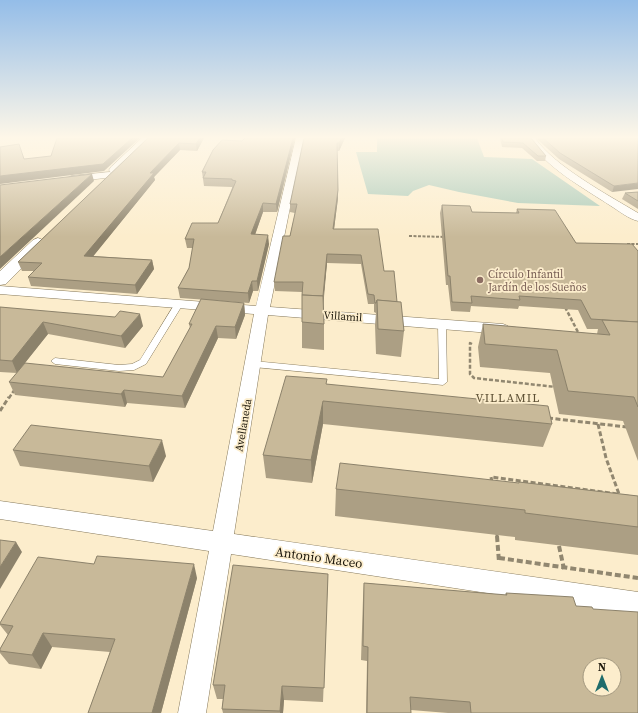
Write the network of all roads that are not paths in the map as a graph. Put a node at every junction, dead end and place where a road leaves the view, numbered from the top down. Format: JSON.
{"nodes":[{"id":1,"x":114,"y":171,"type":"edge"},
{"id":2,"x":293,"y":171,"type":"edge"},
{"id":3,"x":567,"y":171,"type":"edge"},
{"id":4,"x":110,"y":175,"type":"junction"},
{"id":5,"x":63,"y":180,"type":"edge"},
{"id":6,"x":92,"y":191,"type":"edge"},
{"id":7,"x":618,"y":195,"type":"dead end"},
{"id":8,"x":605,"y":196,"type":"junction"},
{"id":9,"x":638,"y":218,"type":"edge"},
{"id":10,"x":46,"y":236,"type":"edge"},
{"id":11,"x":0,"y":280,"type":"edge"},
{"id":12,"x":0,"y":290,"type":"edge"},
{"id":13,"x":179,"y":304,"type":"junction"},
{"id":14,"x":262,"y":310,"type":"junction"},
{"id":15,"x":442,"y":324,"type":"junction"},
{"id":16,"x":518,"y":330,"type":"edge"},
{"id":17,"x":54,"y":361,"type":"dead end"},
{"id":18,"x":253,"y":364,"type":"junction"},
{"id":19,"x":0,"y":510,"type":"edge"},
{"id":20,"x":223,"y":543,"type":"junction"},
{"id":21,"x":638,"y":604,"type":"edge"},
{"id":22,"x":192,"y":713,"type":"edge"}],
"edges":[{"from":1,"to":4,"type":"street"},
{"from":2,"to":14,"type":"street","name":"Avellaneda"},
{"from":3,"to":8,"type":"street"},
{"from":4,"to":5,"type":"street"},
{"from":4,"to":6,"type":"street"},
{"from":7,"to":8,"type":"street"},
{"from":8,"to":9,"type":"street"},
{"from":10,"to":11,"type":"street"},
{"from":12,"to":13,"type":"street","name":"Villamil"},
{"from":13,"to":14,"type":"street","name":"Villamil"},
{"from":13,"to":17,"type":"lane"},
{"from":14,"to":15,"type":"street","name":"Villamil"},
{"from":14,"to":18,"type":"street","name":"Avellaneda"},
{"from":15,"to":16,"type":"street","name":"Villamil"},
{"from":15,"to":18,"type":"lane"},
{"from":18,"to":20,"type":"street","name":"Avellaneda"},
{"from":19,"to":20,"type":"street","name":"Antonio Maceo"},
{"from":20,"to":21,"type":"street","name":"Antonio Maceo"},
{"from":20,"to":22,"type":"street","name":"Avellaneda"}]}
